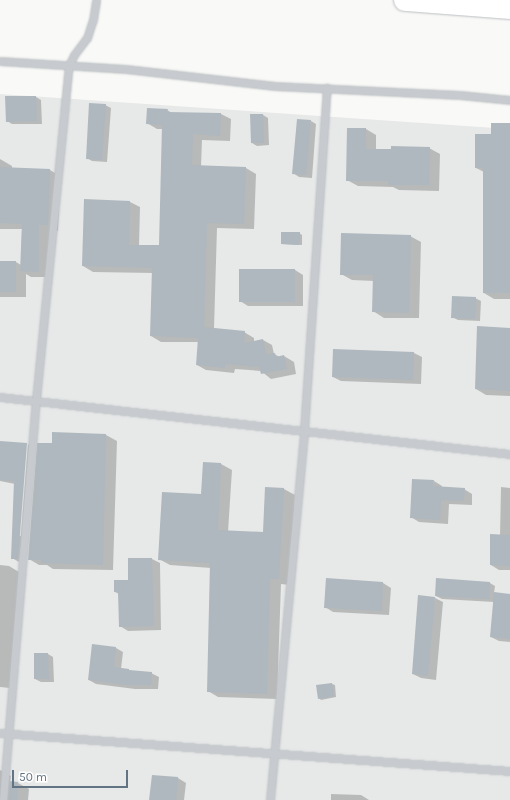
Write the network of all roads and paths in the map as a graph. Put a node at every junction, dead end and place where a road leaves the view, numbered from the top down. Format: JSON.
{"nodes":[{"id":1,"x":96,"y":0,"type":"edge"},
{"id":2,"x":405,"y":0,"type":"edge"},
{"id":3,"x":510,"y":8,"type":"edge"},
{"id":4,"x":0,"y":61,"type":"edge"},
{"id":5,"x":69,"y":65,"type":"junction"},
{"id":6,"x":327,"y":88,"type":"junction"},
{"id":7,"x":510,"y":100,"type":"edge"},
{"id":8,"x":0,"y":397,"type":"edge"},
{"id":9,"x":36,"y":400,"type":"junction"},
{"id":10,"x":304,"y":431,"type":"junction"},
{"id":11,"x":510,"y":454,"type":"edge"},
{"id":12,"x":0,"y":733,"type":"edge"},
{"id":13,"x":9,"y":734,"type":"junction"},
{"id":14,"x":273,"y":753,"type":"junction"},
{"id":15,"x":510,"y":771,"type":"edge"},
{"id":16,"x":4,"y":800,"type":"edge"},
{"id":17,"x":270,"y":800,"type":"edge"}],
"edges":[{"from":1,"to":5,"type":"lane"},
{"from":2,"to":3,"type":"highway"},
{"from":4,"to":5,"type":"lane"},
{"from":5,"to":6,"type":"lane"},
{"from":5,"to":9,"type":"lane"},
{"from":6,"to":7,"type":"lane"},
{"from":6,"to":10,"type":"lane"},
{"from":8,"to":9,"type":"lane"},
{"from":9,"to":10,"type":"lane"},
{"from":9,"to":13,"type":"lane"},
{"from":10,"to":11,"type":"lane"},
{"from":10,"to":14,"type":"lane"},
{"from":12,"to":13,"type":"lane"},
{"from":13,"to":14,"type":"lane"},
{"from":13,"to":16,"type":"lane"},
{"from":14,"to":15,"type":"lane"},
{"from":14,"to":17,"type":"lane"}]}
